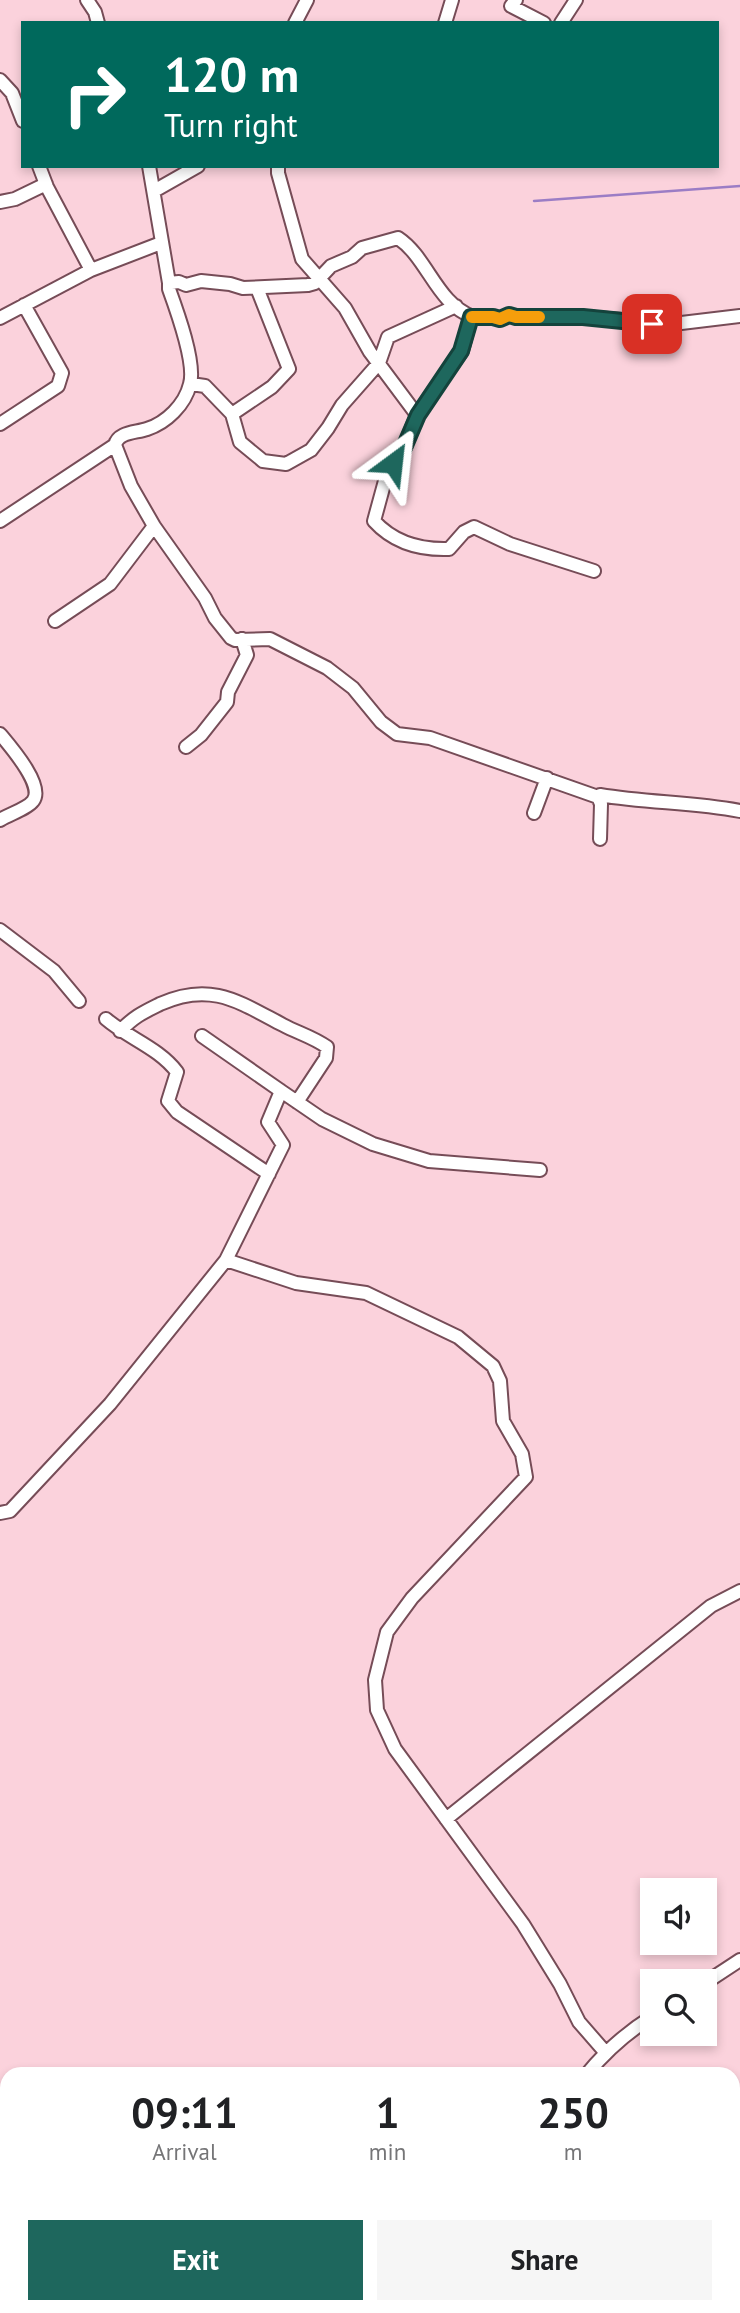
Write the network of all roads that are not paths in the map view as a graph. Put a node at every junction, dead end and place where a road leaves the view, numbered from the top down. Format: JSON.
{"nodes":[{"id":1,"x":87,"y":0,"type":"edge"},
{"id":2,"x":307,"y":0,"type":"edge"},
{"id":3,"x":452,"y":0,"type":"edge"},
{"id":4,"x":516,"y":0,"type":"edge"},
{"id":5,"x":576,"y":0,"type":"edge"},
{"id":6,"x":97,"y":21,"type":"edge"},
{"id":7,"x":296,"y":21,"type":"edge"},
{"id":8,"x":445,"y":21,"type":"edge"},
{"id":9,"x":540,"y":21,"type":"edge"},
{"id":10,"x":562,"y":21,"type":"edge"},
{"id":11,"x":0,"y":79,"type":"edge"},
{"id":12,"x":21,"y":116,"type":"edge"},
{"id":13,"x":41,"y":168,"type":"edge"},
{"id":14,"x":149,"y":168,"type":"edge"},
{"id":15,"x":195,"y":168,"type":"edge"},
{"id":16,"x":278,"y":168,"type":"edge"},
{"id":17,"x":46,"y":184,"type":"junction"},
{"id":18,"x":155,"y":191,"type":"junction"},
{"id":19,"x":0,"y":202,"type":"edge"},
{"id":20,"x":162,"y":243,"type":"junction"},
{"id":21,"x":91,"y":270,"type":"junction"},
{"id":22,"x":318,"y":279,"type":"junction"},
{"id":23,"x":169,"y":283,"type":"junction"},
{"id":24,"x":257,"y":288,"type":"junction"},
{"id":25,"x":24,"y":305,"type":"junction"},
{"id":26,"x":456,"y":306,"type":"junction"},
{"id":27,"x":740,"y":316,"type":"edge"},
{"id":28,"x":471,"y":317,"type":"junction"},
{"id":29,"x":0,"y":318,"type":"edge"},
{"id":30,"x":379,"y":363,"type":"junction"},
{"id":31,"x":191,"y":384,"type":"junction"},
{"id":32,"x":232,"y":414,"type":"junction"},
{"id":33,"x":418,"y":415,"type":"junction"},
{"id":34,"x":0,"y":424,"type":"edge"},
{"id":35,"x":115,"y":445,"type":"junction"},
{"id":36,"x":0,"y":521,"type":"edge"},
{"id":37,"x":154,"y":526,"type":"junction"},
{"id":38,"x":594,"y":571,"type":"dead end"},
{"id":39,"x":55,"y":621,"type":"dead end"},
{"id":40,"x":242,"y":639,"type":"junction"},
{"id":41,"x":0,"y":734,"type":"edge"},
{"id":42,"x":186,"y":747,"type":"dead end"},
{"id":43,"x":547,"y":778,"type":"junction"},
{"id":44,"x":598,"y":797,"type":"junction"},
{"id":45,"x":740,"y":811,"type":"edge"},
{"id":46,"x":534,"y":813,"type":"dead end"},
{"id":47,"x":0,"y":820,"type":"edge"},
{"id":48,"x":600,"y":839,"type":"dead end"},
{"id":49,"x":0,"y":930,"type":"edge"},
{"id":50,"x":79,"y":1001,"type":"dead end"},
{"id":51,"x":106,"y":1019,"type":"dead end"},
{"id":52,"x":120,"y":1031,"type":"junction"},
{"id":53,"x":202,"y":1036,"type":"dead end"},
{"id":54,"x":281,"y":1091,"type":"junction"},
{"id":55,"x":297,"y":1102,"type":"junction"},
{"id":56,"x":540,"y":1170,"type":"dead end"},
{"id":57,"x":269,"y":1174,"type":"junction"},
{"id":58,"x":226,"y":1260,"type":"junction"},
{"id":59,"x":0,"y":1513,"type":"edge"},
{"id":60,"x":740,"y":1591,"type":"edge"},
{"id":61,"x":446,"y":1819,"type":"junction"},
{"id":62,"x":740,"y":1960,"type":"edge"},
{"id":63,"x":717,"y":1975,"type":"edge"},
{"id":64,"x":640,"y":2024,"type":"edge"},
{"id":65,"x":606,"y":2053,"type":"junction"},
{"id":66,"x":593,"y":2067,"type":"edge"}],
"edges":[{"from":1,"to":6,"type":"street"},
{"from":2,"to":7,"type":"street"},
{"from":3,"to":8,"type":"street"},
{"from":4,"to":9,"type":"street"},
{"from":5,"to":10,"type":"street"},
{"from":11,"to":12,"type":"street"},
{"from":13,"to":17,"type":"street"},
{"from":14,"to":18,"type":"street"},
{"from":15,"to":18,"type":"street"},
{"from":16,"to":22,"type":"street"},
{"from":17,"to":19,"type":"street"},
{"from":17,"to":21,"type":"street"},
{"from":18,"to":20,"type":"street"},
{"from":20,"to":21,"type":"street"},
{"from":20,"to":23,"type":"street"},
{"from":21,"to":25,"type":"street"},
{"from":22,"to":24,"type":"street"},
{"from":22,"to":26,"type":"street"},
{"from":22,"to":30,"type":"street"},
{"from":23,"to":24,"type":"street"},
{"from":23,"to":31,"type":"street"},
{"from":24,"to":32,"type":"street"},
{"from":25,"to":29,"type":"street"},
{"from":25,"to":34,"type":"street"},
{"from":26,"to":28,"type":"street"},
{"from":26,"to":30,"type":"street"},
{"from":27,"to":28,"type":"street"},
{"from":28,"to":33,"type":"street"},
{"from":30,"to":32,"type":"street"},
{"from":30,"to":33,"type":"street"},
{"from":31,"to":32,"type":"street"},
{"from":31,"to":35,"type":"street"},
{"from":33,"to":38,"type":"street"},
{"from":35,"to":36,"type":"street"},
{"from":35,"to":37,"type":"street"},
{"from":37,"to":39,"type":"street"},
{"from":37,"to":40,"type":"street"},
{"from":40,"to":42,"type":"street"},
{"from":40,"to":43,"type":"street"},
{"from":41,"to":47,"type":"street"},
{"from":43,"to":44,"type":"street"},
{"from":43,"to":46,"type":"street"},
{"from":44,"to":45,"type":"street"},
{"from":44,"to":48,"type":"street"},
{"from":49,"to":50,"type":"street"},
{"from":51,"to":52,"type":"street"},
{"from":52,"to":55,"type":"street"},
{"from":52,"to":57,"type":"street"},
{"from":53,"to":54,"type":"street"},
{"from":54,"to":55,"type":"street"},
{"from":54,"to":57,"type":"street"},
{"from":55,"to":56,"type":"street"},
{"from":57,"to":58,"type":"street"},
{"from":58,"to":59,"type":"street"},
{"from":58,"to":61,"type":"street"},
{"from":60,"to":61,"type":"street"},
{"from":61,"to":65,"type":"street"},
{"from":62,"to":63,"type":"street"},
{"from":64,"to":65,"type":"street"},
{"from":65,"to":66,"type":"street"}]}
